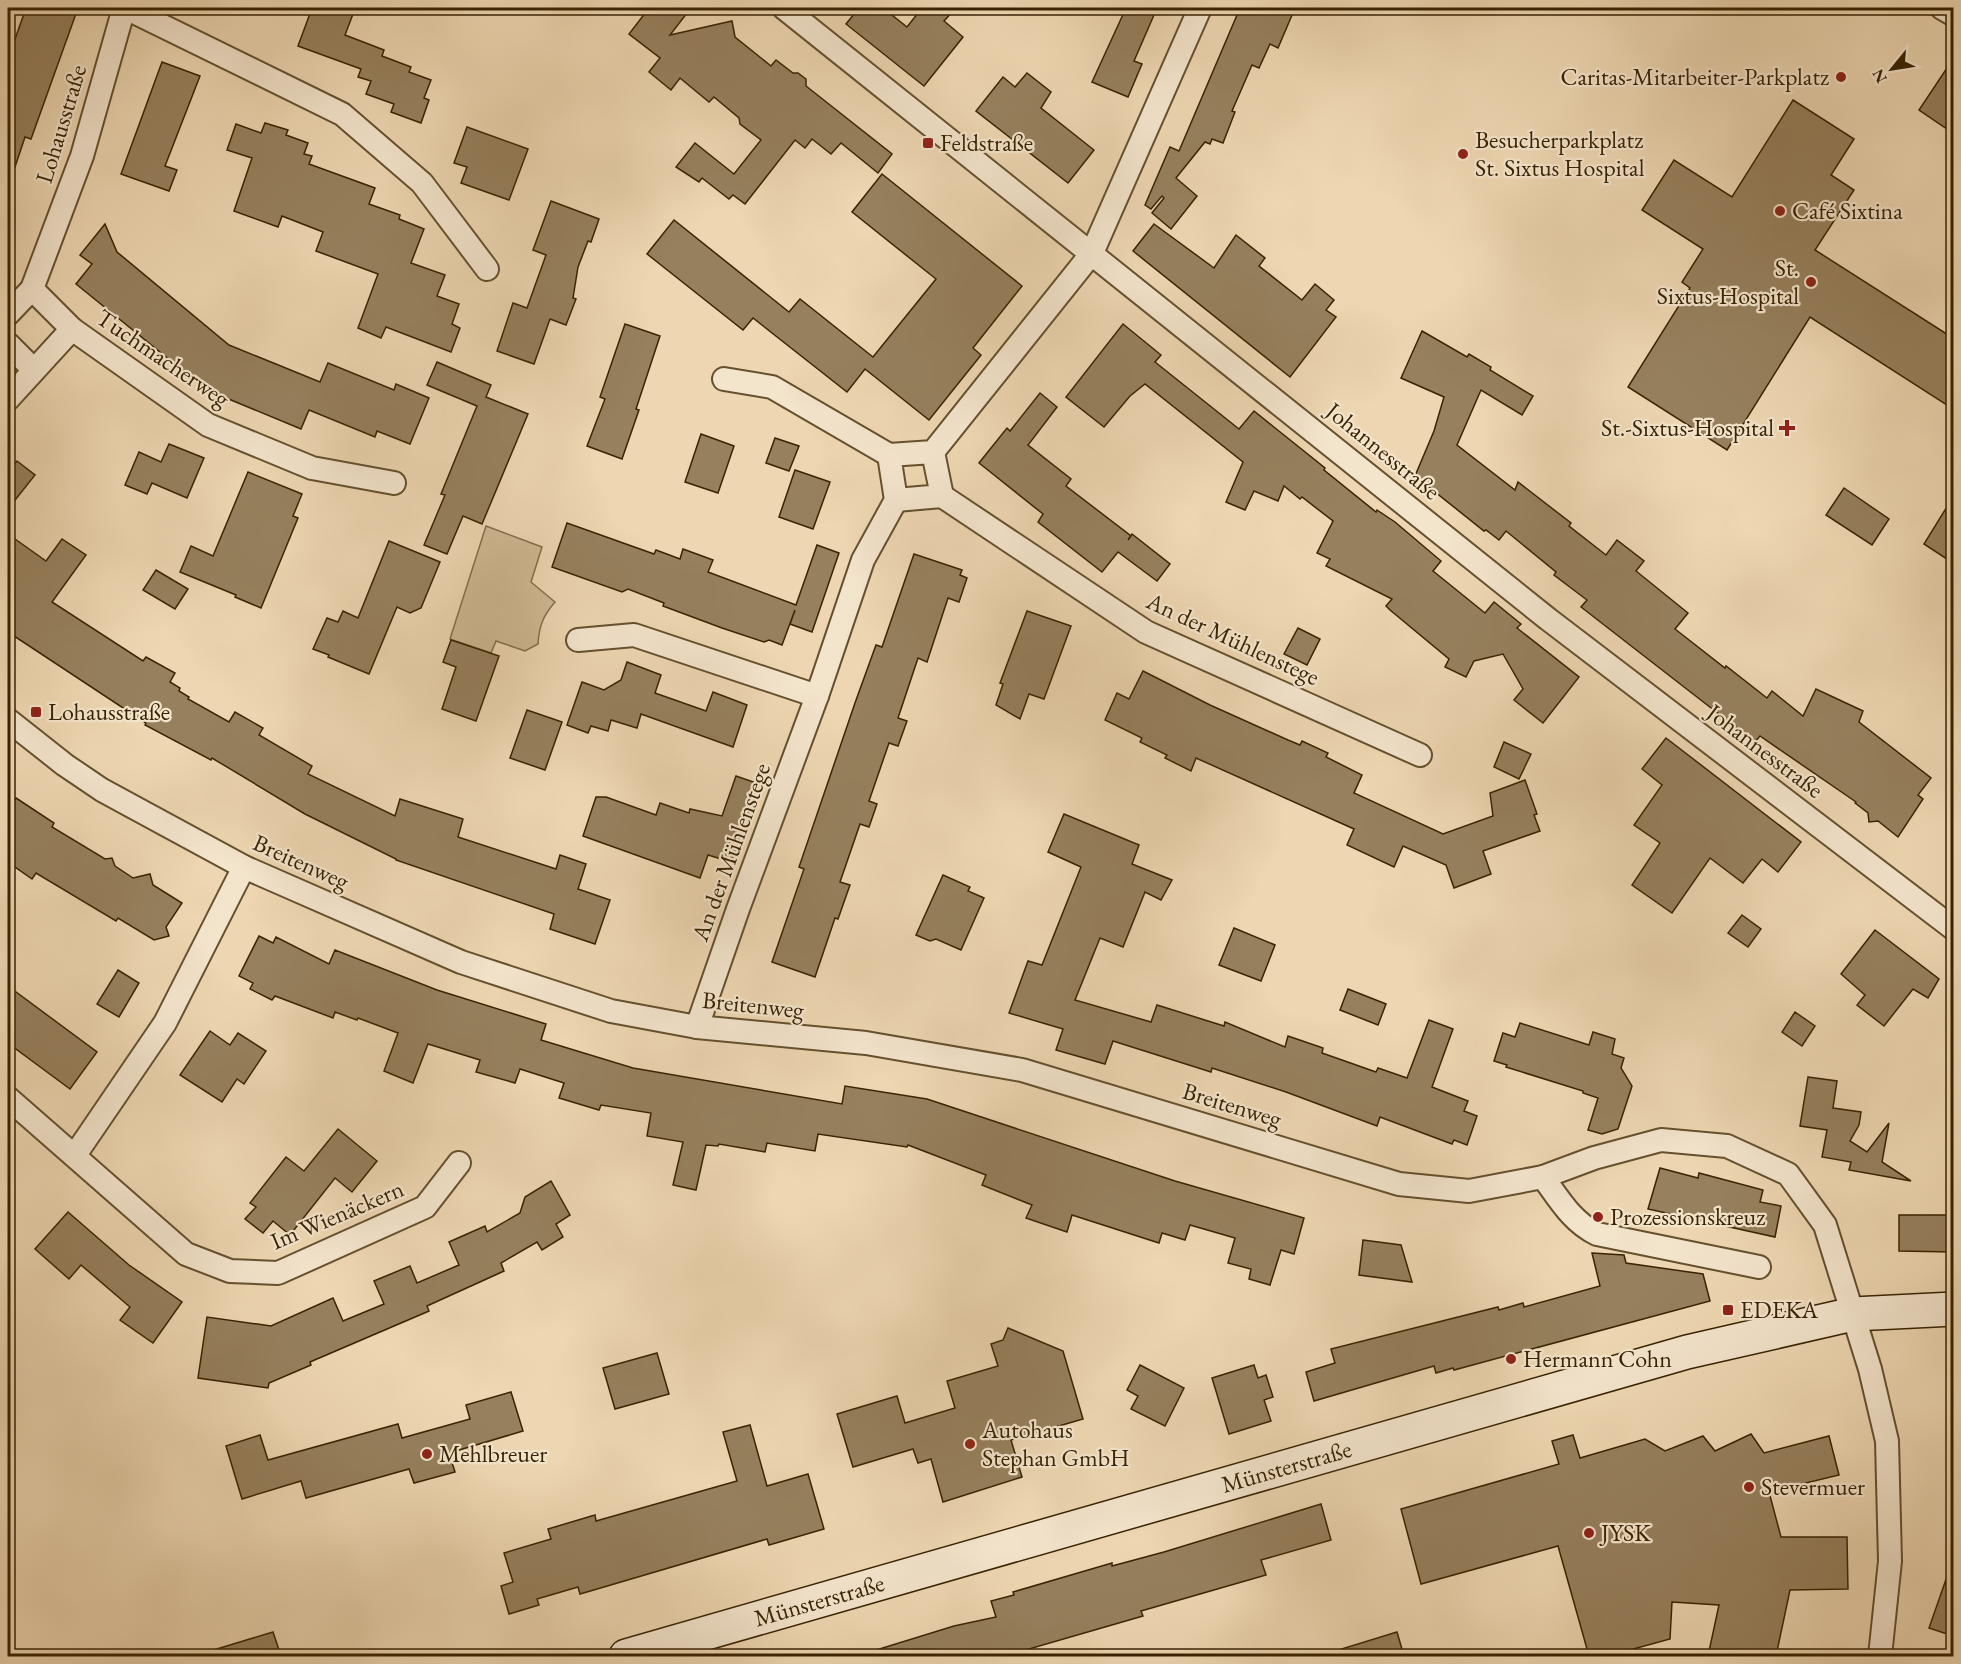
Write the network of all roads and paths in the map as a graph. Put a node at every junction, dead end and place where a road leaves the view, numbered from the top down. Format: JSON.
{"nodes":[{"id":1,"x":125,"y":8,"type":"edge"},
{"id":2,"x":784,"y":8,"type":"edge"},
{"id":3,"x":1200,"y":8,"type":"edge"},
{"id":4,"x":1942,"y":8,"type":"edge"},
{"id":5,"x":1953,"y":15,"type":"edge"},
{"id":6,"x":1092,"y":253,"type":"junction"},
{"id":7,"x":486,"y":269,"type":"dead end"},
{"id":8,"x":32,"y":289,"type":"junction"},
{"id":9,"x":8,"y":314,"type":"edge"},
{"id":10,"x":72,"y":329,"type":"junction"},
{"id":11,"x":8,"y":344,"type":"edge"},
{"id":12,"x":34,"y":370,"type":"junction"},
{"id":13,"x":724,"y":379,"type":"dead end"},
{"id":14,"x":8,"y":399,"type":"edge"},
{"id":15,"x":933,"y":452,"type":"junction"},
{"id":16,"x":889,"y":455,"type":"junction"},
{"id":17,"x":394,"y":483,"type":"dead end"},
{"id":18,"x":942,"y":496,"type":"junction"},
{"id":19,"x":896,"y":500,"type":"junction"},
{"id":20,"x":578,"y":640,"type":"dead end"},
{"id":21,"x":817,"y":696,"type":"junction"},
{"id":22,"x":8,"y":720,"type":"edge"},
{"id":23,"x":1420,"y":755,"type":"dead end"},
{"id":24,"x":244,"y":867,"type":"junction"},
{"id":25,"x":1953,"y":929,"type":"edge"},
{"id":26,"x":697,"y":1027,"type":"junction"},
{"id":27,"x":8,"y":1098,"type":"edge"},
{"id":28,"x":75,"y":1155,"type":"junction"},
{"id":29,"x":459,"y":1163,"type":"dead end"},
{"id":30,"x":1544,"y":1177,"type":"junction"},
{"id":31,"x":1759,"y":1267,"type":"dead end"},
{"id":32,"x":1953,"y":1309,"type":"edge"},
{"id":33,"x":1853,"y":1314,"type":"junction"},
{"id":34,"x":626,"y":1656,"type":"edge"},
{"id":35,"x":1880,"y":1656,"type":"edge"}],
"edges":[{"from":1,"to":7,"type":"street"},
{"from":1,"to":8,"type":"street","name":"Lohausstraße"},
{"from":2,"to":6,"type":"street","name":"Johannesstraße"},
{"from":3,"to":6,"type":"street"},
{"from":4,"to":5,"type":"street"},
{"from":6,"to":15,"type":"street"},
{"from":6,"to":25,"type":"street","name":"Johannesstraße"},
{"from":8,"to":9,"type":"street","name":"Lohausstraße"},
{"from":8,"to":10,"type":"street"},
{"from":10,"to":12,"type":"street"},
{"from":10,"to":17,"type":"street","name":"Tuchmacherweg"},
{"from":11,"to":12,"type":"street"},
{"from":12,"to":14,"type":"street"},
{"from":13,"to":16,"type":"street"},
{"from":15,"to":16,"type":"street"},
{"from":15,"to":18,"type":"street"},
{"from":16,"to":19,"type":"street"},
{"from":18,"to":19,"type":"street"},
{"from":18,"to":23,"type":"street","name":"An der Mühlenstege"},
{"from":19,"to":21,"type":"street","name":"An der Mühlenstege"},
{"from":20,"to":21,"type":"street"},
{"from":21,"to":26,"type":"street","name":"An der Mühlenstege"},
{"from":22,"to":24,"type":"street","name":"Breitenweg"},
{"from":24,"to":26,"type":"street","name":"Breitenweg"},
{"from":24,"to":28,"type":"street"},
{"from":26,"to":30,"type":"street","name":"Breitenweg"},
{"from":27,"to":28,"type":"street","name":"Im Wienäckern"},
{"from":28,"to":29,"type":"street","name":"Im Wienäckern"},
{"from":30,"to":31,"type":"street"},
{"from":30,"to":33,"type":"street","name":"Breitenweg"},
{"from":32,"to":33,"type":"main road","name":"Münsterstraße"},
{"from":33,"to":34,"type":"main road","name":"Münsterstraße"},
{"from":33,"to":35,"type":"street","name":"Breitenweg"}]}
